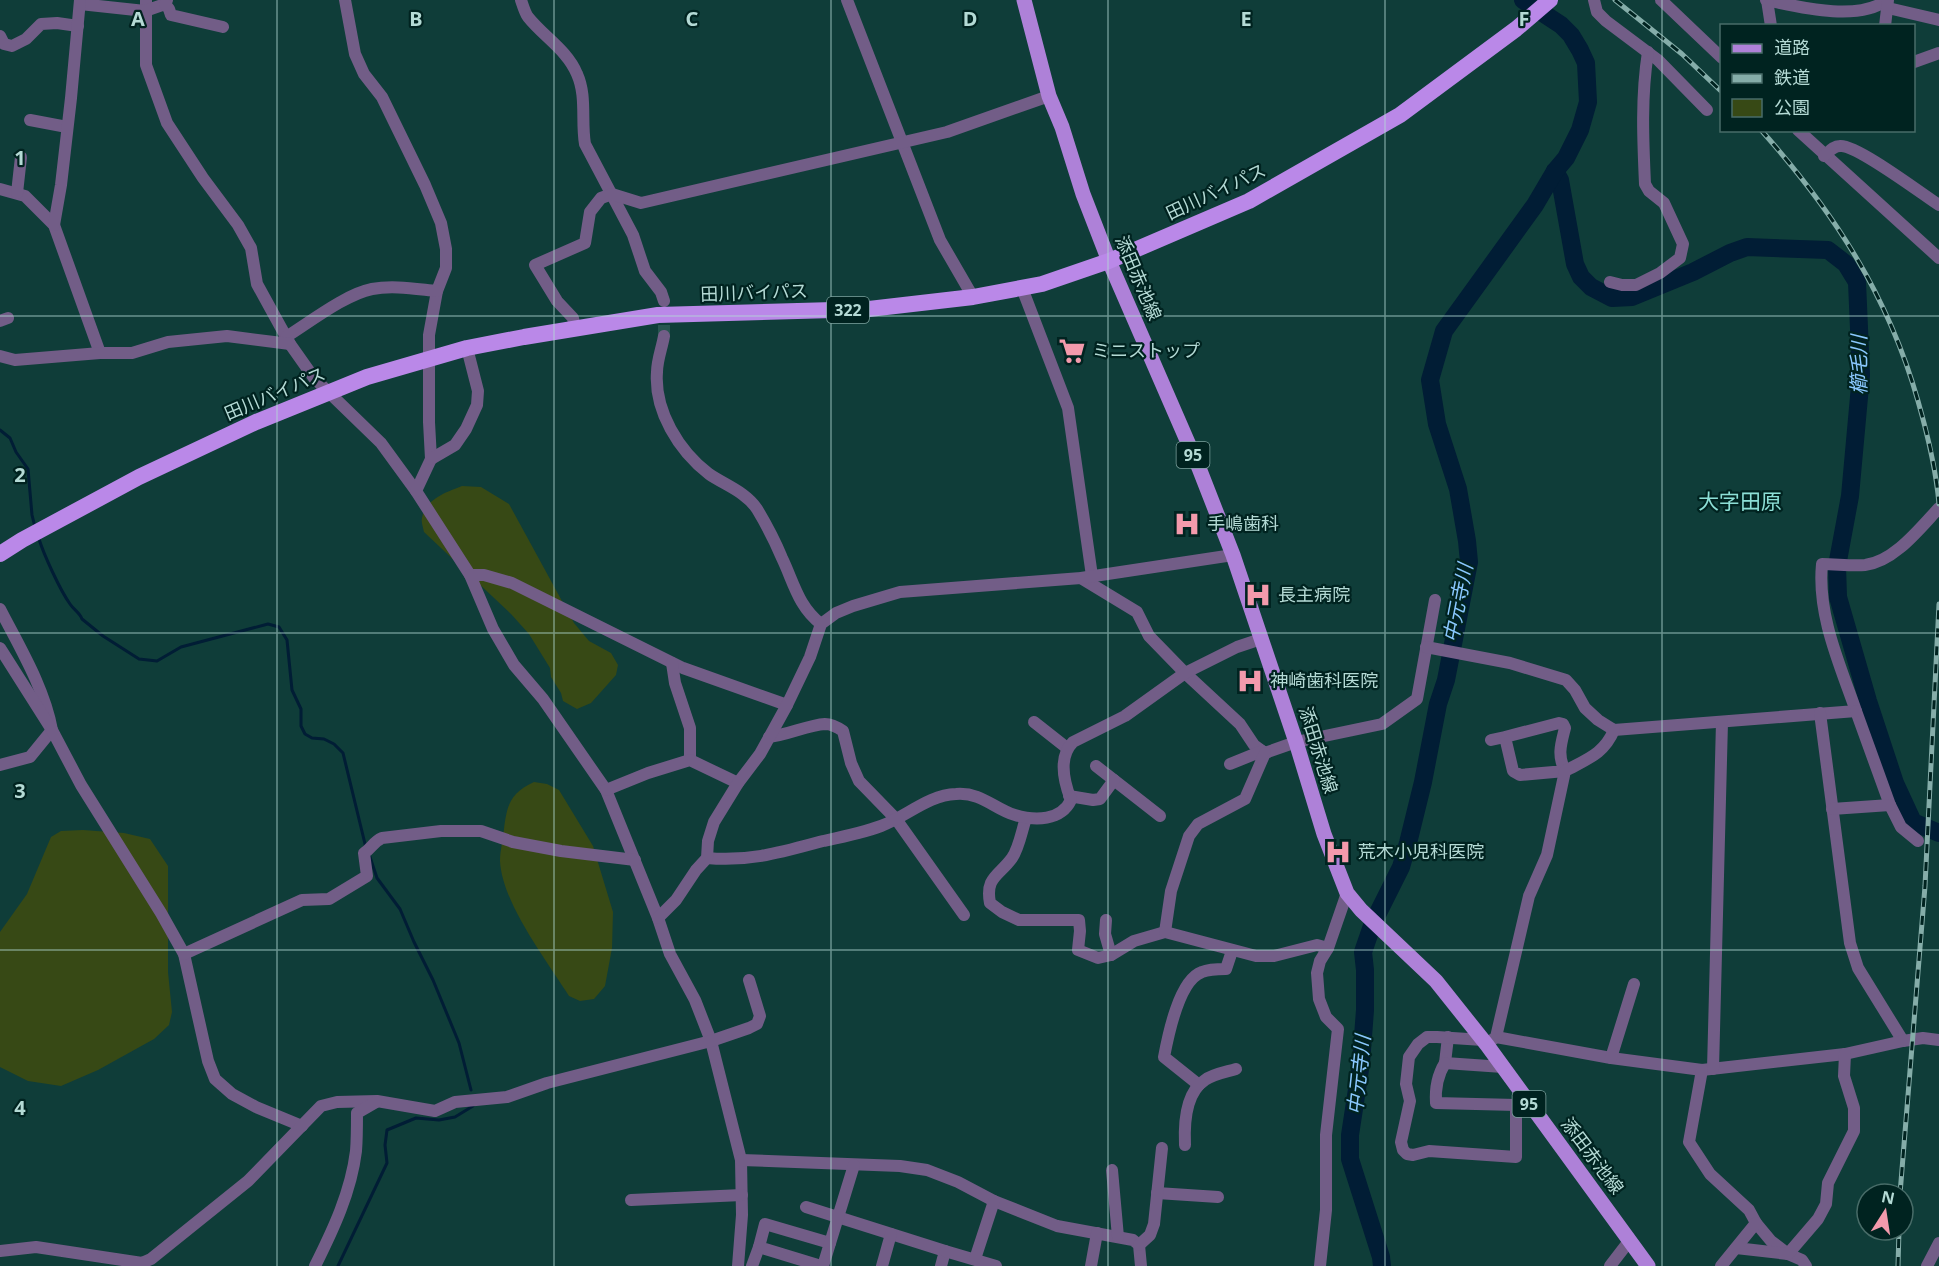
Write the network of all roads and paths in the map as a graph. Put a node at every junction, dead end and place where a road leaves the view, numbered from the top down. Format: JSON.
{"nodes":[{"id":1,"x":345,"y":0,"type":"edge"},
{"id":2,"x":521,"y":0,"type":"edge"},
{"id":3,"x":847,"y":0,"type":"edge"},
{"id":4,"x":1024,"y":0,"type":"edge"},
{"id":5,"x":1550,"y":0,"type":"edge"},
{"id":6,"x":1594,"y":0,"type":"edge"},
{"id":7,"x":1661,"y":0,"type":"edge"},
{"id":8,"x":1767,"y":0,"type":"edge"},
{"id":9,"x":80,"y":2,"type":"edge"},
{"id":10,"x":166,"y":2,"type":"edge"},
{"id":11,"x":1888,"y":2,"type":"edge"},
{"id":12,"x":145,"y":6,"type":"edge"},
{"id":13,"x":1939,"y":20,"type":"edge"},
{"id":14,"x":1770,"y":24,"type":"edge"},
{"id":15,"x":1886,"y":24,"type":"edge"},
{"id":16,"x":78,"y":26,"type":"junction"},
{"id":17,"x":223,"y":27,"type":"dead end"},
{"id":18,"x":0,"y":36,"type":"edge"},
{"id":19,"x":1648,"y":52,"type":"junction"},
{"id":20,"x":1939,"y":53,"type":"edge"},
{"id":21,"x":1720,"y":56,"type":"edge"},
{"id":22,"x":1915,"y":62,"type":"edge"},
{"id":23,"x":1049,"y":96,"type":"junction"},
{"id":24,"x":1707,"y":110,"type":"dead end"},
{"id":25,"x":30,"y":120,"type":"dead end"},
{"id":26,"x":67,"y":127,"type":"junction"},
{"id":27,"x":1800,"y":132,"type":"edge"},
{"id":28,"x":901,"y":142,"type":"junction"},
{"id":29,"x":1824,"y":156,"type":"junction"},
{"id":30,"x":21,"y":157,"type":"dead end"},
{"id":31,"x":0,"y":189,"type":"edge"},
{"id":32,"x":17,"y":194,"type":"junction"},
{"id":33,"x":612,"y":194,"type":"junction"},
{"id":34,"x":1939,"y":205,"type":"edge"},
{"id":35,"x":54,"y":225,"type":"junction"},
{"id":36,"x":1939,"y":258,"type":"edge"},
{"id":37,"x":1109,"y":261,"type":"junction"},
{"id":38,"x":1610,"y":282,"type":"dead end"},
{"id":39,"x":1022,"y":288,"type":"junction"},
{"id":40,"x":437,"y":291,"type":"junction"},
{"id":41,"x":973,"y":297,"type":"junction"},
{"id":42,"x":664,"y":301,"type":"tunnel mouth"},
{"id":43,"x":575,"y":329,"type":"junction"},
{"id":44,"x":664,"y":336,"type":"tunnel mouth"},
{"id":45,"x":288,"y":340,"type":"junction"},
{"id":46,"x":467,"y":348,"type":"junction"},
{"id":47,"x":100,"y":353,"type":"junction"},
{"id":48,"x":0,"y":356,"type":"edge"},
{"id":49,"x":431,"y":459,"type":"junction"},
{"id":50,"x":416,"y":491,"type":"junction"},
{"id":51,"x":1939,"y":508,"type":"edge"},
{"id":52,"x":0,"y":554,"type":"edge"},
{"id":53,"x":1233,"y":555,"type":"junction"},
{"id":54,"x":470,"y":575,"type":"junction"},
{"id":55,"x":1087,"y":577,"type":"junction"},
{"id":56,"x":1435,"y":600,"type":"dead end"},
{"id":57,"x":0,"y":609,"type":"edge"},
{"id":58,"x":820,"y":624,"type":"junction"},
{"id":59,"x":1261,"y":639,"type":"junction"},
{"id":60,"x":1426,"y":647,"type":"junction"},
{"id":61,"x":0,"y":648,"type":"edge"},
{"id":62,"x":672,"y":663,"type":"junction"},
{"id":63,"x":1185,"y":673,"type":"junction"},
{"id":64,"x":787,"y":705,"type":"junction"},
{"id":65,"x":1857,"y":711,"type":"junction"},
{"id":66,"x":1820,"y":714,"type":"junction"},
{"id":67,"x":1034,"y":722,"type":"dead end"},
{"id":68,"x":1722,"y":722,"type":"junction"},
{"id":69,"x":52,"y":730,"type":"junction"},
{"id":70,"x":1614,"y":730,"type":"junction"},
{"id":71,"x":769,"y":737,"type":"junction"},
{"id":72,"x":1506,"y":737,"type":"junction"},
{"id":73,"x":1491,"y":740,"type":"dead end"},
{"id":74,"x":1296,"y":742,"type":"junction"},
{"id":75,"x":1067,"y":748,"type":"junction"},
{"id":76,"x":1264,"y":752,"type":"junction"},
{"id":77,"x":690,"y":760,"type":"junction"},
{"id":78,"x":1230,"y":764,"type":"dead end"},
{"id":79,"x":0,"y":765,"type":"edge"},
{"id":80,"x":1096,"y":766,"type":"dead end"},
{"id":81,"x":1565,"y":771,"type":"junction"},
{"id":82,"x":1114,"y":780,"type":"junction"},
{"id":83,"x":738,"y":783,"type":"junction"},
{"id":84,"x":606,"y":790,"type":"junction"},
{"id":85,"x":1069,"y":796,"type":"junction"},
{"id":86,"x":1890,"y":805,"type":"junction"},
{"id":87,"x":1832,"y":809,"type":"junction"},
{"id":88,"x":1160,"y":816,"type":"dead end"},
{"id":89,"x":1026,"y":818,"type":"junction"},
{"id":90,"x":896,"y":819,"type":"junction"},
{"id":91,"x":1917,"y":841,"type":"dead end"},
{"id":92,"x":707,"y":858,"type":"junction"},
{"id":93,"x":635,"y":860,"type":"junction"},
{"id":94,"x":1347,"y":894,"type":"junction"},
{"id":95,"x":964,"y":915,"type":"dead end"},
{"id":96,"x":658,"y":918,"type":"junction"},
{"id":97,"x":1106,"y":920,"type":"dead end"},
{"id":98,"x":1165,"y":932,"type":"junction"},
{"id":99,"x":1328,"y":948,"type":"junction"},
{"id":100,"x":1232,"y":951,"type":"junction"},
{"id":101,"x":184,"y":954,"type":"junction"},
{"id":102,"x":1111,"y":956,"type":"junction"},
{"id":103,"x":749,"y":980,"type":"dead end"},
{"id":104,"x":1634,"y":984,"type":"dead end"},
{"id":105,"x":1448,"y":1037,"type":"junction"},
{"id":106,"x":1939,"y":1040,"type":"edge"},
{"id":107,"x":711,"y":1041,"type":"junction"},
{"id":108,"x":1489,"y":1041,"type":"junction"},
{"id":109,"x":1903,"y":1041,"type":"junction"},
{"id":110,"x":1845,"y":1054,"type":"junction"},
{"id":111,"x":1611,"y":1058,"type":"junction"},
{"id":112,"x":1446,"y":1064,"type":"junction"},
{"id":113,"x":1503,"y":1067,"type":"junction"},
{"id":114,"x":1236,"y":1069,"type":"dead end"},
{"id":115,"x":1707,"y":1070,"type":"junction"},
{"id":116,"x":1198,"y":1085,"type":"junction"},
{"id":117,"x":377,"y":1101,"type":"junction"},
{"id":118,"x":1521,"y":1102,"type":"junction"},
{"id":119,"x":302,"y":1126,"type":"junction"},
{"id":120,"x":1185,"y":1145,"type":"dead end"},
{"id":121,"x":1162,"y":1148,"type":"dead end"},
{"id":122,"x":741,"y":1160,"type":"junction"},
{"id":123,"x":854,"y":1165,"type":"junction"},
{"id":124,"x":1112,"y":1170,"type":"dead end"},
{"id":125,"x":1157,"y":1193,"type":"junction"},
{"id":126,"x":742,"y":1195,"type":"junction"},
{"id":127,"x":1218,"y":1197,"type":"dead end"},
{"id":128,"x":631,"y":1200,"type":"dead end"},
{"id":129,"x":994,"y":1201,"type":"junction"},
{"id":130,"x":806,"y":1207,"type":"dead end"},
{"id":131,"x":837,"y":1217,"type":"junction"},
{"id":132,"x":1756,"y":1223,"type":"junction"},
{"id":133,"x":1097,"y":1233,"type":"junction"},
{"id":134,"x":891,"y":1234,"type":"junction"},
{"id":135,"x":1118,"y":1237,"type":"junction"},
{"id":136,"x":1630,"y":1240,"type":"junction"},
{"id":137,"x":830,"y":1243,"type":"junction"},
{"id":138,"x":1939,"y":1243,"type":"edge"},
{"id":139,"x":1139,"y":1245,"type":"junction"},
{"id":140,"x":759,"y":1247,"type":"junction"},
{"id":141,"x":1736,"y":1248,"type":"junction"},
{"id":142,"x":0,"y":1251,"type":"edge"},
{"id":143,"x":945,"y":1251,"type":"junction"},
{"id":144,"x":1788,"y":1254,"type":"junction"},
{"id":145,"x":971,"y":1261,"type":"edge"},
{"id":146,"x":315,"y":1266,"type":"edge"},
{"id":147,"x":738,"y":1266,"type":"edge"},
{"id":148,"x":752,"y":1266,"type":"edge"},
{"id":149,"x":822,"y":1266,"type":"edge"},
{"id":150,"x":882,"y":1266,"type":"edge"},
{"id":151,"x":941,"y":1266,"type":"edge"},
{"id":152,"x":996,"y":1266,"type":"edge"},
{"id":153,"x":1091,"y":1266,"type":"edge"},
{"id":154,"x":1141,"y":1266,"type":"edge"},
{"id":155,"x":1320,"y":1266,"type":"edge"},
{"id":156,"x":1610,"y":1266,"type":"edge"},
{"id":157,"x":1648,"y":1266,"type":"edge"},
{"id":158,"x":1721,"y":1266,"type":"edge"},
{"id":159,"x":1806,"y":1266,"type":"edge"},
{"id":160,"x":1927,"y":1266,"type":"edge"}],
"edges":[{"from":1,"to":40,"type":"street"},
{"from":2,"to":33,"type":"street"},
{"from":3,"to":28,"type":"street"},
{"from":4,"to":23,"type":"main road","name":"添田赤池線","number":"95"},
{"from":5,"to":37,"type":"highway","name":"田川バイパス","number":"322"},
{"from":6,"to":19,"type":"street"},
{"from":7,"to":21,"type":"street"},
{"from":8,"to":11,"type":"street"},
{"from":8,"to":14,"type":"street"},
{"from":9,"to":12,"type":"street"},
{"from":9,"to":16,"type":"street"},
{"from":10,"to":12,"type":"street"},
{"from":10,"to":17,"type":"street"},
{"from":11,"to":13,"type":"street"},
{"from":11,"to":15,"type":"street"},
{"from":12,"to":45,"type":"street"},
{"from":16,"to":18,"type":"street"},
{"from":16,"to":26,"type":"street"},
{"from":19,"to":24,"type":"street"},
{"from":19,"to":38,"type":"street"},
{"from":20,"to":22,"type":"street"},
{"from":23,"to":28,"type":"street"},
{"from":23,"to":37,"type":"main road","name":"添田赤池線","number":"95"},
{"from":25,"to":26,"type":"street"},
{"from":26,"to":35,"type":"street"},
{"from":27,"to":29,"type":"street"},
{"from":28,"to":33,"type":"street"},
{"from":28,"to":41,"type":"street"},
{"from":29,"to":34,"type":"street"},
{"from":29,"to":36,"type":"street"},
{"from":30,"to":32,"type":"street"},
{"from":31,"to":32,"type":"street"},
{"from":32,"to":35,"type":"street"},
{"from":33,"to":42,"type":"street"},
{"from":33,"to":43,"type":"street"},
{"from":35,"to":47,"type":"street"},
{"from":37,"to":39,"type":"highway","name":"田川バイパス","number":"322"},
{"from":37,"to":53,"type":"main road","name":"添田赤池線","number":"95"},
{"from":39,"to":41,"type":"highway","name":"田川バイパス","number":"322"},
{"from":39,"to":55,"type":"street"},
{"from":40,"to":45,"type":"street"},
{"from":40,"to":49,"type":"street"},
{"from":41,"to":43,"type":"highway","name":"田川バイパス","number":"322"},
{"from":43,"to":46,"type":"highway","name":"田川バイパス","number":"322"},
{"from":44,"to":58,"type":"street"},
{"from":45,"to":47,"type":"street"},
{"from":45,"to":50,"type":"street"},
{"from":46,"to":49,"type":"street"},
{"from":46,"to":52,"type":"highway","name":"田川バイパス","number":"322"},
{"from":47,"to":48,"type":"street"},
{"from":49,"to":50,"type":"street"},
{"from":50,"to":54,"type":"street"},
{"from":51,"to":65,"type":"street"},
{"from":53,"to":55,"type":"street"},
{"from":53,"to":59,"type":"main road","name":"添田赤池線","number":"95"},
{"from":54,"to":62,"type":"street"},
{"from":54,"to":84,"type":"street"},
{"from":55,"to":58,"type":"street"},
{"from":55,"to":63,"type":"street"},
{"from":56,"to":60,"type":"street"},
{"from":57,"to":69,"type":"street"},
{"from":58,"to":64,"type":"street"},
{"from":59,"to":63,"type":"street"},
{"from":59,"to":74,"type":"main road","name":"添田赤池線","number":"95"},
{"from":60,"to":70,"type":"street"},
{"from":60,"to":74,"type":"street"},
{"from":61,"to":69,"type":"street"},
{"from":62,"to":64,"type":"street"},
{"from":62,"to":77,"type":"street"},
{"from":63,"to":75,"type":"street"},
{"from":63,"to":76,"type":"street"},
{"from":64,"to":71,"type":"street"},
{"from":65,"to":66,"type":"street"},
{"from":65,"to":86,"type":"street"},
{"from":66,"to":68,"type":"street"},
{"from":66,"to":87,"type":"street"},
{"from":67,"to":75,"type":"street"},
{"from":68,"to":70,"type":"street"},
{"from":68,"to":115,"type":"street"},
{"from":69,"to":79,"type":"street"},
{"from":69,"to":101,"type":"street"},
{"from":70,"to":81,"type":"street"},
{"from":71,"to":83,"type":"street"},
{"from":71,"to":90,"type":"street"},
{"from":72,"to":73,"type":"street"},
{"from":72,"to":81,"type":"street"},
{"from":72,"to":81,"type":"street"},
{"from":74,"to":76,"type":"street"},
{"from":74,"to":94,"type":"main road","name":"添田赤池線","number":"95"},
{"from":75,"to":85,"type":"street"},
{"from":76,"to":78,"type":"street"},
{"from":76,"to":98,"type":"street"},
{"from":77,"to":83,"type":"street"},
{"from":77,"to":84,"type":"street"},
{"from":80,"to":82,"type":"street"},
{"from":81,"to":108,"type":"street"},
{"from":82,"to":85,"type":"street"},
{"from":82,"to":88,"type":"street"},
{"from":83,"to":92,"type":"street"},
{"from":84,"to":93,"type":"street"},
{"from":85,"to":89,"type":"street"},
{"from":86,"to":87,"type":"street"},
{"from":86,"to":91,"type":"street"},
{"from":87,"to":109,"type":"street"},
{"from":89,"to":90,"type":"street"},
{"from":89,"to":102,"type":"street"},
{"from":90,"to":92,"type":"street"},
{"from":90,"to":95,"type":"street"},
{"from":92,"to":96,"type":"street"},
{"from":93,"to":96,"type":"street"},
{"from":93,"to":101,"type":"street"},
{"from":94,"to":99,"type":"street"},
{"from":94,"to":108,"type":"main road","name":"添田赤池線","number":"95"},
{"from":96,"to":107,"type":"street"},
{"from":97,"to":102,"type":"street"},
{"from":98,"to":100,"type":"street"},
{"from":98,"to":102,"type":"street"},
{"from":99,"to":100,"type":"street"},
{"from":99,"to":155,"type":"street"},
{"from":100,"to":116,"type":"street"},
{"from":101,"to":119,"type":"street"},
{"from":103,"to":107,"type":"street"},
{"from":104,"to":111,"type":"street"},
{"from":105,"to":108,"type":"street"},
{"from":105,"to":112,"type":"street"},
{"from":105,"to":118,"type":"street"},
{"from":106,"to":109,"type":"street"},
{"from":107,"to":117,"type":"street"},
{"from":107,"to":122,"type":"street"},
{"from":108,"to":111,"type":"street"},
{"from":108,"to":113,"type":"main road","name":"添田赤池線","number":"95"},
{"from":109,"to":110,"type":"street"},
{"from":110,"to":115,"type":"street"},
{"from":110,"to":144,"type":"street"},
{"from":111,"to":115,"type":"street"},
{"from":112,"to":113,"type":"street"},
{"from":112,"to":118,"type":"street"},
{"from":113,"to":118,"type":"main road","name":"添田赤池線","number":"95"},
{"from":114,"to":116,"type":"street"},
{"from":115,"to":132,"type":"street"},
{"from":116,"to":120,"type":"street"},
{"from":117,"to":119,"type":"street"},
{"from":117,"to":146,"type":"street"},
{"from":118,"to":136,"type":"main road","name":"添田赤池線","number":"95"},
{"from":119,"to":142,"type":"street"},
{"from":121,"to":125,"type":"street"},
{"from":122,"to":123,"type":"street"},
{"from":122,"to":126,"type":"street"},
{"from":123,"to":129,"type":"street"},
{"from":123,"to":131,"type":"street"},
{"from":124,"to":135,"type":"street"},
{"from":125,"to":127,"type":"street"},
{"from":125,"to":139,"type":"street"},
{"from":126,"to":128,"type":"street"},
{"from":126,"to":147,"type":"street"},
{"from":129,"to":133,"type":"street"},
{"from":129,"to":145,"type":"street"},
{"from":130,"to":131,"type":"street"},
{"from":131,"to":134,"type":"street"},
{"from":131,"to":137,"type":"street"},
{"from":132,"to":141,"type":"street"},
{"from":132,"to":144,"type":"street"},
{"from":133,"to":135,"type":"street"},
{"from":133,"to":153,"type":"street"},
{"from":134,"to":143,"type":"street"},
{"from":134,"to":150,"type":"street"},
{"from":135,"to":139,"type":"street"},
{"from":136,"to":156,"type":"street"},
{"from":136,"to":157,"type":"main road","name":"添田赤池線","number":"95"},
{"from":137,"to":140,"type":"street"},
{"from":137,"to":149,"type":"street"},
{"from":138,"to":160,"type":"street"},
{"from":139,"to":154,"type":"street"},
{"from":140,"to":148,"type":"street"},
{"from":140,"to":149,"type":"street"},
{"from":141,"to":144,"type":"street"},
{"from":141,"to":158,"type":"street"},
{"from":143,"to":145,"type":"street"},
{"from":143,"to":151,"type":"street"},
{"from":144,"to":159,"type":"street"},
{"from":145,"to":152,"type":"street"}]}
